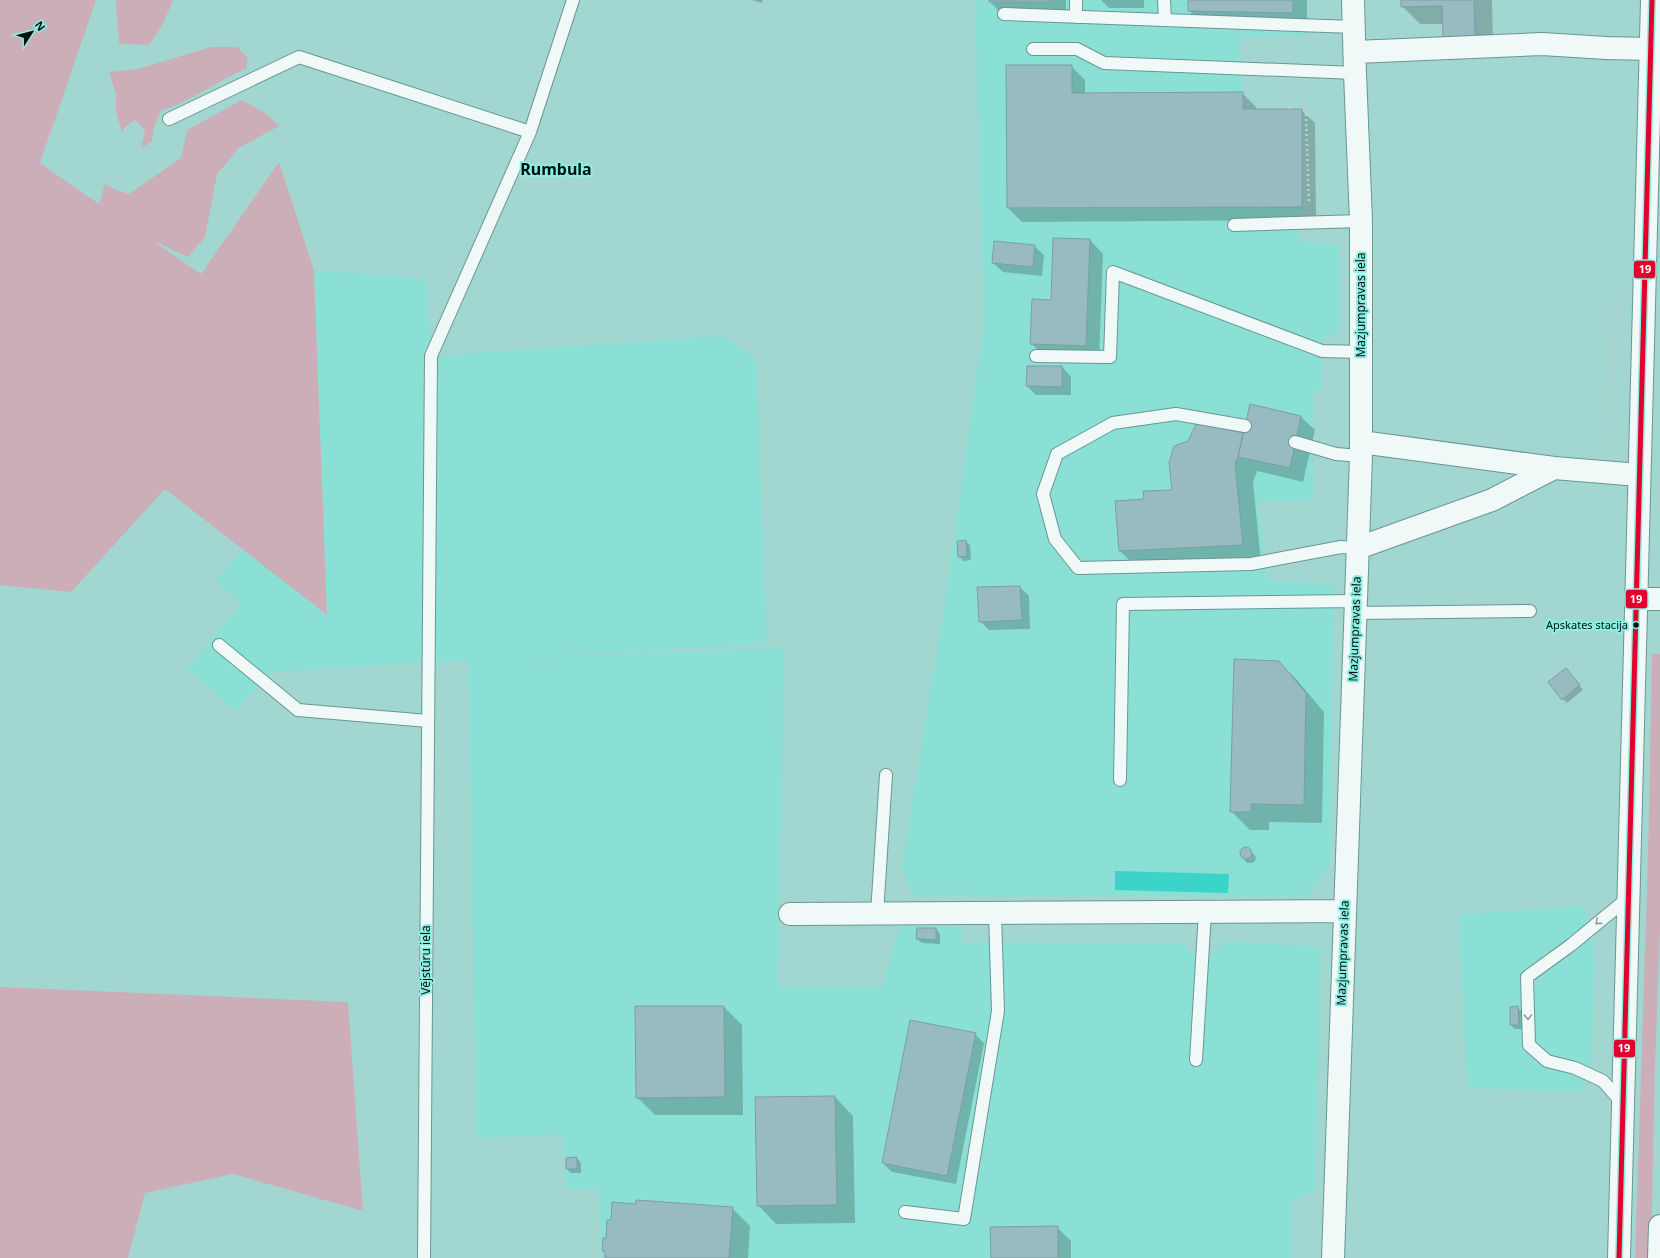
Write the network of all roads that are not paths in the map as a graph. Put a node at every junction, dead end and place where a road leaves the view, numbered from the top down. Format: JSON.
{"nodes":[{"id":1,"x":573,"y":0,"type":"edge"},
{"id":2,"x":1076,"y":0,"type":"edge"},
{"id":3,"x":1164,"y":0,"type":"edge"},
{"id":4,"x":1353,"y":0,"type":"edge"},
{"id":5,"x":1652,"y":0,"type":"edge"},
{"id":6,"x":1004,"y":14,"type":"dead end"},
{"id":7,"x":1076,"y":17,"type":"junction"},
{"id":8,"x":1165,"y":20,"type":"junction"},
{"id":9,"x":1354,"y":27,"type":"junction"},
{"id":10,"x":1033,"y":49,"type":"dead end"},
{"id":11,"x":1650,"y":49,"type":"junction"},
{"id":12,"x":1355,"y":52,"type":"junction"},
{"id":13,"x":1355,"y":73,"type":"junction"},
{"id":14,"x":169,"y":119,"type":"dead end"},
{"id":15,"x":530,"y":132,"type":"junction"},
{"id":16,"x":1361,"y":221,"type":"junction"},
{"id":17,"x":1234,"y":225,"type":"dead end"},
{"id":18,"x":1361,"y":352,"type":"junction"},
{"id":19,"x":1036,"y":356,"type":"dead end"},
{"id":20,"x":1245,"y":426,"type":"dead end"},
{"id":21,"x":1296,"y":442,"type":"dead end"},
{"id":22,"x":1361,"y":449,"type":"junction"},
{"id":23,"x":1554,"y":468,"type":"junction"},
{"id":24,"x":1639,"y":475,"type":"junction"},
{"id":25,"x":1358,"y":548,"type":"junction"},
{"id":26,"x":1637,"y":599,"type":"junction"},
{"id":27,"x":1660,"y":599,"type":"edge"},
{"id":28,"x":1356,"y":607,"type":"junction"},
{"id":29,"x":1530,"y":611,"type":"dead end"},
{"id":30,"x":219,"y":645,"type":"dead end"},
{"id":31,"x":428,"y":721,"type":"junction"},
{"id":32,"x":886,"y":775,"type":"dead end"},
{"id":33,"x":1120,"y":780,"type":"dead end"},
{"id":34,"x":1628,"y":898,"type":"junction"},
{"id":35,"x":1344,"y":911,"type":"junction"},
{"id":36,"x":1205,"y":912,"type":"junction"},
{"id":37,"x":995,"y":913,"type":"junction"},
{"id":38,"x":790,"y":914,"type":"dead end"},
{"id":39,"x":877,"y":914,"type":"junction"},
{"id":40,"x":1196,"y":1060,"type":"dead end"},
{"id":41,"x":1623,"y":1105,"type":"junction"},
{"id":42,"x":905,"y":1212,"type":"dead end"},
{"id":43,"x":1660,"y":1226,"type":"edge"},
{"id":44,"x":424,"y":1258,"type":"edge"},
{"id":45,"x":1333,"y":1258,"type":"edge"},
{"id":46,"x":1619,"y":1258,"type":"edge"},
{"id":47,"x":1659,"y":1258,"type":"edge"}],
"edges":[{"from":1,"to":15,"type":"lane","name":"Vējstūru iela"},
{"from":2,"to":7,"type":"lane"},
{"from":3,"to":8,"type":"lane"},
{"from":4,"to":9,"type":"main road","name":"Mazjumpravas iela"},
{"from":5,"to":11,"type":"main road"},
{"from":6,"to":7,"type":"lane"},
{"from":7,"to":8,"type":"lane"},
{"from":8,"to":9,"type":"lane"},
{"from":9,"to":12,"type":"main road","name":"Mazjumpravas iela"},
{"from":10,"to":13,"type":"lane"},
{"from":11,"to":12,"type":"main road"},
{"from":11,"to":24,"type":"main road"},
{"from":12,"to":13,"type":"main road","name":"Mazjumpravas iela"},
{"from":13,"to":16,"type":"main road","name":"Mazjumpravas iela"},
{"from":14,"to":15,"type":"lane"},
{"from":15,"to":31,"type":"lane","name":"Vējstūru iela"},
{"from":16,"to":17,"type":"lane"},
{"from":16,"to":18,"type":"main road","name":"Mazjumpravas iela"},
{"from":18,"to":19,"type":"lane"},
{"from":18,"to":22,"type":"main road","name":"Mazjumpravas iela"},
{"from":20,"to":25,"type":"lane"},
{"from":21,"to":22,"type":"lane"},
{"from":22,"to":23,"type":"main road"},
{"from":22,"to":25,"type":"main road","name":"Mazjumpravas iela"},
{"from":23,"to":24,"type":"main road"},
{"from":23,"to":25,"type":"main road"},
{"from":24,"to":26,"type":"main road"},
{"from":25,"to":28,"type":"main road","name":"Mazjumpravas iela"},
{"from":26,"to":27,"type":"main road"},
{"from":26,"to":34,"type":"main road"},
{"from":28,"to":29,"type":"lane"},
{"from":28,"to":33,"type":"lane"},
{"from":28,"to":35,"type":"main road","name":"Mazjumpravas iela"},
{"from":30,"to":31,"type":"lane"},
{"from":31,"to":44,"type":"lane","name":"Vējstūru iela"},
{"from":32,"to":39,"type":"lane"},
{"from":34,"to":41,"type":"main road"},
{"from":34,"to":41,"type":"lane","one_way":true},
{"from":35,"to":36,"type":"main road"},
{"from":35,"to":45,"type":"main road","name":"Mazjumpravas iela"},
{"from":36,"to":37,"type":"main road"},
{"from":36,"to":40,"type":"lane"},
{"from":37,"to":39,"type":"main road"},
{"from":37,"to":42,"type":"lane"},
{"from":38,"to":39,"type":"main road"},
{"from":41,"to":46,"type":"main road"},
{"from":43,"to":47,"type":"main road"}]}
